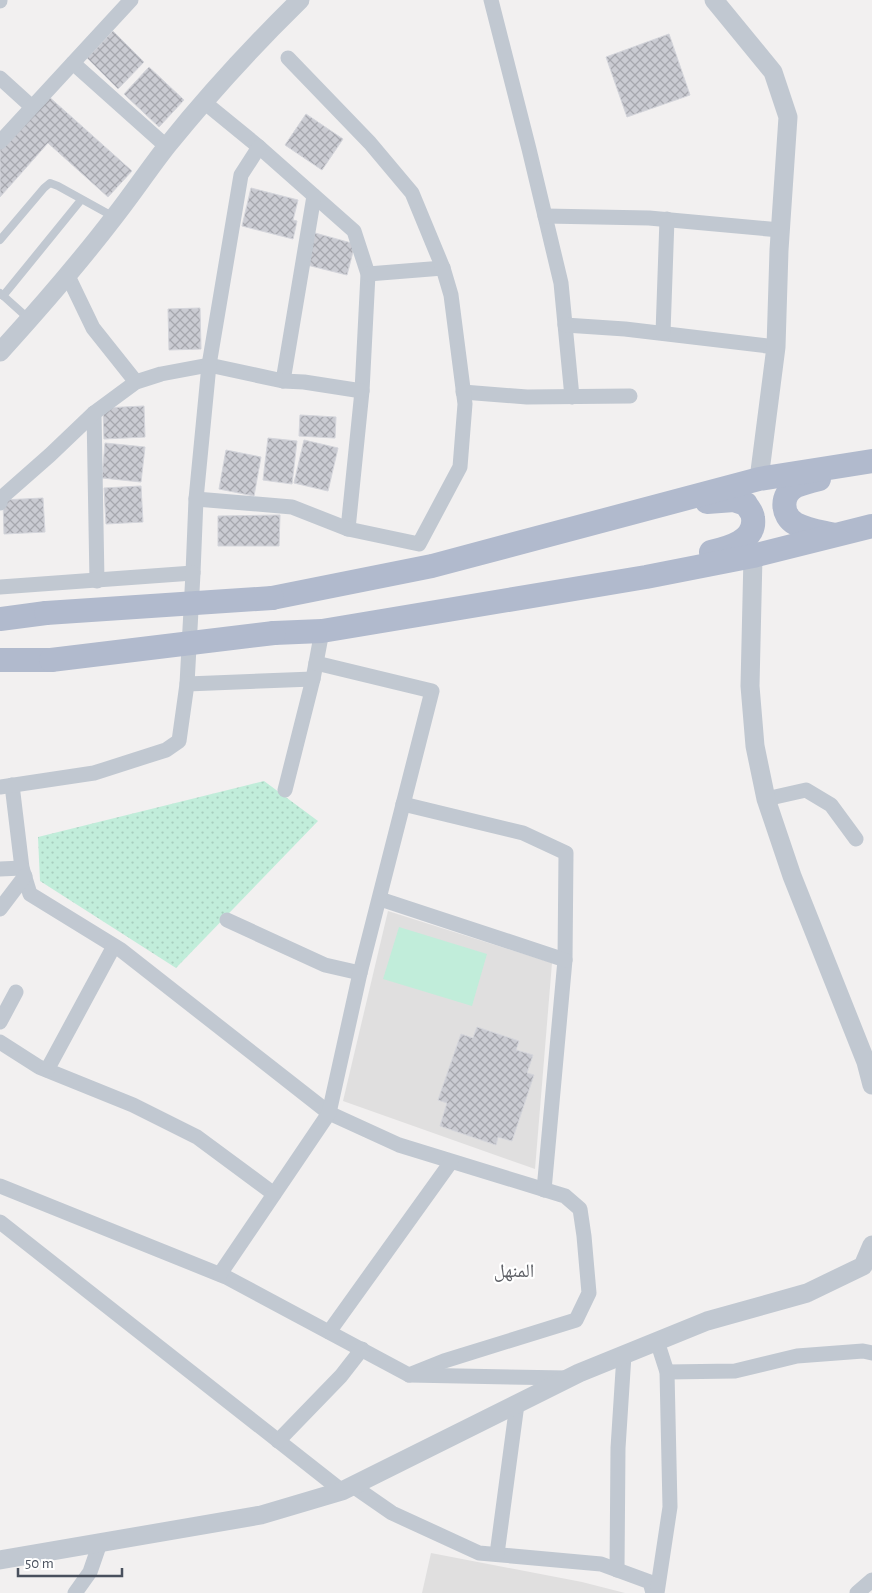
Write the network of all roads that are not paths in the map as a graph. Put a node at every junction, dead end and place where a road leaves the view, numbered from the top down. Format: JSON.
{"nodes":[{"id":1,"x":131,"y":0,"type":"edge"},
{"id":2,"x":300,"y":0,"type":"edge"},
{"id":3,"x":491,"y":0,"type":"edge"},
{"id":4,"x":714,"y":0,"type":"edge"},
{"id":5,"x":288,"y":58,"type":"dead end"},
{"id":6,"x":73,"y":62,"type":"junction"},
{"id":7,"x":0,"y":78,"type":"edge"},
{"id":8,"x":204,"y":102,"type":"junction"},
{"id":9,"x":32,"y":107,"type":"junction"},
{"id":10,"x":0,"y":142,"type":"edge"},
{"id":11,"x":166,"y":147,"type":"junction"},
{"id":12,"x":259,"y":147,"type":"junction"},
{"id":13,"x":314,"y":196,"type":"junction"},
{"id":14,"x":81,"y":200,"type":"junction"},
{"id":15,"x":545,"y":216,"type":"junction"},
{"id":16,"x":114,"y":217,"type":"junction"},
{"id":17,"x":667,"y":219,"type":"junction"},
{"id":18,"x":780,"y":230,"type":"junction"},
{"id":19,"x":0,"y":240,"type":"edge"},
{"id":20,"x":442,"y":268,"type":"junction"},
{"id":21,"x":67,"y":274,"type":"junction"},
{"id":22,"x":368,"y":274,"type":"junction"},
{"id":23,"x":2,"y":294,"type":"edge"},
{"id":24,"x":29,"y":320,"type":"junction"},
{"id":25,"x":565,"y":326,"type":"junction"},
{"id":26,"x":663,"y":333,"type":"junction"},
{"id":27,"x":776,"y":347,"type":"junction"},
{"id":28,"x":0,"y":352,"type":"edge"},
{"id":29,"x":209,"y":365,"type":"junction"},
{"id":30,"x":283,"y":381,"type":"junction"},
{"id":31,"x":136,"y":382,"type":"junction"},
{"id":32,"x":362,"y":391,"type":"junction"},
{"id":33,"x":463,"y":392,"type":"junction"},
{"id":34,"x":630,"y":396,"type":"dead end"},
{"id":35,"x":572,"y":397,"type":"junction"},
{"id":36,"x":94,"y":413,"type":"junction"},
{"id":37,"x":871,"y":461,"type":"edge"},
{"id":38,"x":759,"y":479,"type":"junction"},
{"id":39,"x":196,"y":499,"type":"junction"},
{"id":40,"x":0,"y":503,"type":"edge"},
{"id":41,"x":660,"y":506,"type":"junction"},
{"id":42,"x":872,"y":526,"type":"edge"},
{"id":43,"x":348,"y":529,"type":"junction"},
{"id":44,"x":836,"y":535,"type":"junction"},
{"id":45,"x":753,"y":556,"type":"junction"},
{"id":46,"x":193,"y":573,"type":"junction"},
{"id":47,"x":646,"y":577,"type":"junction"},
{"id":48,"x":98,"y":581,"type":"junction"},
{"id":49,"x":0,"y":587,"type":"edge"},
{"id":50,"x":0,"y":619,"type":"edge"},
{"id":51,"x":322,"y":631,"type":"junction"},
{"id":52,"x":0,"y":660,"type":"edge"},
{"id":53,"x":316,"y":663,"type":"junction"},
{"id":54,"x":312,"y":679,"type":"junction"},
{"id":55,"x":187,"y":684,"type":"junction"},
{"id":56,"x":3,"y":783,"type":"edge"},
{"id":57,"x":285,"y":790,"type":"dead end"},
{"id":58,"x":766,"y":799,"type":"junction"},
{"id":59,"x":403,"y":804,"type":"junction"},
{"id":60,"x":856,"y":839,"type":"dead end"},
{"id":61,"x":0,"y":869,"type":"edge"},
{"id":62,"x":24,"y":872,"type":"junction"},
{"id":63,"x":380,"y":899,"type":"junction"},
{"id":64,"x":0,"y":909,"type":"edge"},
{"id":65,"x":227,"y":920,"type":"dead end"},
{"id":66,"x":114,"y":946,"type":"junction"},
{"id":67,"x":565,"y":960,"type":"junction"},
{"id":68,"x":360,"y":973,"type":"junction"},
{"id":69,"x":16,"y":992,"type":"dead end"},
{"id":70,"x":0,"y":1022,"type":"edge"},
{"id":71,"x":0,"y":1042,"type":"edge"},
{"id":72,"x":47,"y":1070,"type":"junction"},
{"id":73,"x":872,"y":1085,"type":"edge"},
{"id":74,"x":329,"y":1113,"type":"junction"},
{"id":75,"x":451,"y":1162,"type":"junction"},
{"id":76,"x":0,"y":1186,"type":"edge"},
{"id":77,"x":544,"y":1190,"type":"junction"},
{"id":78,"x":274,"y":1194,"type":"junction"},
{"id":79,"x":0,"y":1222,"type":"edge"},
{"id":80,"x":872,"y":1245,"type":"edge"},
{"id":81,"x":220,"y":1274,"type":"junction"},
{"id":82,"x":330,"y":1332,"type":"junction"},
{"id":83,"x":657,"y":1341,"type":"junction"},
{"id":84,"x":362,"y":1349,"type":"junction"},
{"id":85,"x":872,"y":1353,"type":"edge"},
{"id":86,"x":624,"y":1355,"type":"junction"},
{"id":87,"x":668,"y":1372,"type":"junction"},
{"id":88,"x":409,"y":1375,"type":"junction"},
{"id":89,"x":568,"y":1378,"type":"junction"},
{"id":90,"x":517,"y":1404,"type":"junction"},
{"id":91,"x":278,"y":1441,"type":"junction"},
{"id":92,"x":347,"y":1488,"type":"junction"},
{"id":93,"x":100,"y":1542,"type":"junction"},
{"id":94,"x":497,"y":1554,"type":"junction"},
{"id":95,"x":0,"y":1560,"type":"edge"},
{"id":96,"x":617,"y":1570,"type":"junction"},
{"id":97,"x":872,"y":1580,"type":"edge"},
{"id":98,"x":75,"y":1593,"type":"edge"},
{"id":99,"x":655,"y":1593,"type":"edge"},
{"id":100,"x":857,"y":1593,"type":"edge"}],
"edges":[{"from":1,"to":6,"type":"street"},
{"from":2,"to":8,"type":"street"},
{"from":3,"to":15,"type":"street"},
{"from":4,"to":18,"type":"street"},
{"from":5,"to":20,"type":"street"},
{"from":6,"to":9,"type":"street"},
{"from":6,"to":11,"type":"street"},
{"from":7,"to":9,"type":"street"},
{"from":8,"to":11,"type":"street"},
{"from":8,"to":12,"type":"street"},
{"from":9,"to":10,"type":"street"},
{"from":11,"to":16,"type":"street"},
{"from":12,"to":13,"type":"street"},
{"from":12,"to":29,"type":"street"},
{"from":13,"to":22,"type":"street"},
{"from":13,"to":30,"type":"street"},
{"from":14,"to":16,"type":"lane"},
{"from":14,"to":19,"type":"lane"},
{"from":14,"to":23,"type":"lane"},
{"from":15,"to":17,"type":"street"},
{"from":15,"to":25,"type":"street"},
{"from":16,"to":21,"type":"street"},
{"from":17,"to":18,"type":"street"},
{"from":17,"to":26,"type":"street"},
{"from":18,"to":27,"type":"street"},
{"from":20,"to":22,"type":"street"},
{"from":20,"to":33,"type":"street"},
{"from":21,"to":24,"type":"street"},
{"from":21,"to":31,"type":"street"},
{"from":22,"to":32,"type":"street"},
{"from":23,"to":24,"type":"lane"},
{"from":24,"to":28,"type":"street"},
{"from":25,"to":26,"type":"street"},
{"from":25,"to":35,"type":"street"},
{"from":26,"to":27,"type":"street"},
{"from":27,"to":38,"type":"street"},
{"from":29,"to":30,"type":"street"},
{"from":29,"to":31,"type":"street"},
{"from":29,"to":39,"type":"street"},
{"from":30,"to":32,"type":"street"},
{"from":31,"to":36,"type":"street"},
{"from":32,"to":43,"type":"street"},
{"from":33,"to":35,"type":"street"},
{"from":33,"to":43,"type":"street"},
{"from":34,"to":35,"type":"street"},
{"from":36,"to":40,"type":"street"},
{"from":36,"to":48,"type":"street"},
{"from":37,"to":38,"type":"main road"},
{"from":37,"to":44,"type":"main road"},
{"from":38,"to":41,"type":"main road"},
{"from":39,"to":43,"type":"street"},
{"from":39,"to":46,"type":"street"},
{"from":41,"to":47,"type":"main road"},
{"from":41,"to":50,"type":"main road","bridge":true},
{"from":42,"to":44,"type":"main road"},
{"from":44,"to":45,"type":"main road"},
{"from":45,"to":47,"type":"main road"},
{"from":45,"to":58,"type":"street"},
{"from":46,"to":48,"type":"street"},
{"from":46,"to":55,"type":"street"},
{"from":47,"to":51,"type":"main road"},
{"from":48,"to":49,"type":"street"},
{"from":51,"to":52,"type":"main road","bridge":true},
{"from":51,"to":53,"type":"street"},
{"from":53,"to":54,"type":"street"},
{"from":53,"to":59,"type":"street"},
{"from":54,"to":55,"type":"street"},
{"from":54,"to":57,"type":"street"},
{"from":55,"to":56,"type":"street"},
{"from":56,"to":62,"type":"street"},
{"from":58,"to":60,"type":"street"},
{"from":58,"to":73,"type":"street"},
{"from":59,"to":63,"type":"street"},
{"from":59,"to":67,"type":"street"},
{"from":61,"to":62,"type":"street"},
{"from":62,"to":64,"type":"street"},
{"from":62,"to":66,"type":"street"},
{"from":63,"to":67,"type":"street"},
{"from":63,"to":68,"type":"street"},
{"from":65,"to":68,"type":"street"},
{"from":66,"to":72,"type":"street"},
{"from":66,"to":74,"type":"street"},
{"from":67,"to":77,"type":"street"},
{"from":68,"to":74,"type":"street"},
{"from":69,"to":70,"type":"street"},
{"from":71,"to":72,"type":"street"},
{"from":72,"to":78,"type":"street"},
{"from":74,"to":75,"type":"street"},
{"from":74,"to":78,"type":"street"},
{"from":75,"to":77,"type":"street"},
{"from":75,"to":82,"type":"street"},
{"from":76,"to":81,"type":"street"},
{"from":77,"to":88,"type":"street"},
{"from":78,"to":81,"type":"street"},
{"from":79,"to":91,"type":"street"},
{"from":80,"to":83,"type":"street"},
{"from":81,"to":82,"type":"street"},
{"from":82,"to":84,"type":"street"},
{"from":83,"to":86,"type":"street"},
{"from":83,"to":87,"type":"street"},
{"from":84,"to":88,"type":"street"},
{"from":84,"to":91,"type":"street"},
{"from":85,"to":87,"type":"street"},
{"from":86,"to":89,"type":"street"},
{"from":86,"to":96,"type":"street"},
{"from":87,"to":99,"type":"street"},
{"from":88,"to":89,"type":"street"},
{"from":89,"to":90,"type":"street"},
{"from":90,"to":92,"type":"street"},
{"from":90,"to":94,"type":"street"},
{"from":91,"to":92,"type":"street"},
{"from":92,"to":93,"type":"street"},
{"from":92,"to":94,"type":"street"},
{"from":93,"to":95,"type":"street"},
{"from":93,"to":98,"type":"street"},
{"from":94,"to":96,"type":"street"},
{"from":96,"to":99,"type":"street"},
{"from":97,"to":100,"type":"street"}]}
